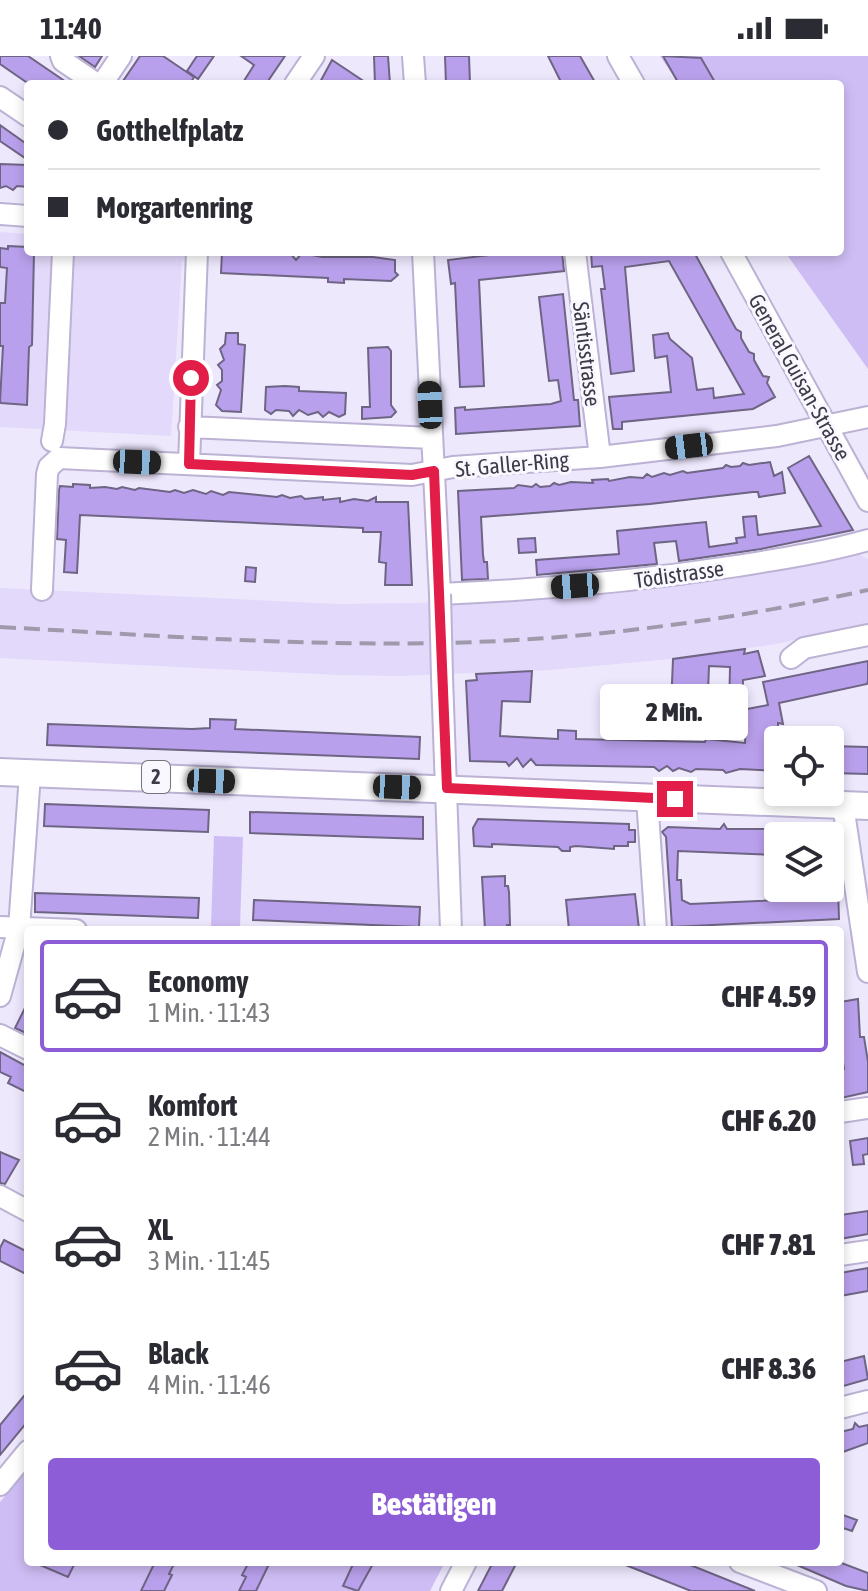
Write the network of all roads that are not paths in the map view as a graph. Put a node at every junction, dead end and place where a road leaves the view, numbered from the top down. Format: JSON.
{"nodes":[{"id":1,"x":61,"y":56,"type":"edge"},
{"id":2,"x":121,"y":56,"type":"edge"},
{"id":3,"x":314,"y":56,"type":"edge"},
{"id":4,"x":413,"y":56,"type":"edge"},
{"id":5,"x":618,"y":56,"type":"edge"},
{"id":6,"x":94,"y":80,"type":"edge"},
{"id":7,"x":103,"y":80,"type":"edge"},
{"id":8,"x":298,"y":80,"type":"edge"},
{"id":9,"x":415,"y":80,"type":"edge"},
{"id":10,"x":632,"y":80,"type":"edge"},
{"id":11,"x":0,"y":97,"type":"edge"},
{"id":12,"x":24,"y":113,"type":"edge"},
{"id":13,"x":0,"y":214,"type":"edge"},
{"id":14,"x":24,"y":216,"type":"edge"},
{"id":15,"x":63,"y":256,"type":"edge"},
{"id":16,"x":197,"y":256,"type":"edge"},
{"id":17,"x":423,"y":256,"type":"edge"},
{"id":18,"x":575,"y":256,"type":"edge"},
{"id":19,"x":733,"y":256,"type":"edge"},
{"id":20,"x":868,"y":417,"type":"edge"},
{"id":21,"x":827,"y":426,"type":"junction"},
{"id":22,"x":189,"y":427,"type":"junction"},
{"id":23,"x":432,"y":438,"type":"junction"},
{"id":24,"x":55,"y":450,"type":"junction"},
{"id":25,"x":600,"y":457,"type":"junction"},
{"id":26,"x":189,"y":464,"type":"junction"},
{"id":27,"x":434,"y":471,"type":"junction"},
{"id":28,"x":868,"y":501,"type":"edge"},
{"id":29,"x":868,"y":540,"type":"edge"},
{"id":30,"x":42,"y":590,"type":"dead end"},
{"id":31,"x":440,"y":594,"type":"junction"},
{"id":32,"x":868,"y":635,"type":"edge"},
{"id":33,"x":791,"y":658,"type":"dead end"},
{"id":34,"x":0,"y":772,"type":"edge"},
{"id":35,"x":30,"y":774,"type":"junction"},
{"id":36,"x":447,"y":788,"type":"junction"},
{"id":37,"x":647,"y":798,"type":"junction"},
{"id":38,"x":855,"y":805,"type":"edge"},
{"id":39,"x":451,"y":926,"type":"edge"},
{"id":40,"x":656,"y":926,"type":"edge"},
{"id":41,"x":9,"y":928,"type":"edge"},
{"id":42,"x":862,"y":932,"type":"junction"},
{"id":43,"x":844,"y":933,"type":"edge"},
{"id":44,"x":868,"y":972,"type":"edge"},
{"id":45,"x":0,"y":996,"type":"edge"},
{"id":46,"x":0,"y":1035,"type":"edge"},
{"id":47,"x":24,"y":1047,"type":"edge"},
{"id":48,"x":868,"y":1108,"type":"edge"},
{"id":49,"x":844,"y":1111,"type":"edge"},
{"id":50,"x":3,"y":1204,"type":"edge"},
{"id":51,"x":24,"y":1210,"type":"edge"},
{"id":52,"x":868,"y":1251,"type":"edge"},
{"id":53,"x":844,"y":1254,"type":"edge"},
{"id":54,"x":868,"y":1401,"type":"edge"},
{"id":55,"x":844,"y":1407,"type":"edge"},
{"id":56,"x":24,"y":1456,"type":"edge"},
{"id":57,"x":0,"y":1485,"type":"edge"},
{"id":58,"x":464,"y":1566,"type":"edge"},
{"id":59,"x":750,"y":1566,"type":"edge"},
{"id":60,"x":451,"y":1591,"type":"edge"},
{"id":61,"x":816,"y":1591,"type":"edge"}],
"edges":[{"from":1,"to":6,"type":"street"},
{"from":2,"to":7,"type":"street"},
{"from":3,"to":8,"type":"street"},
{"from":4,"to":9,"type":"street"},
{"from":5,"to":10,"type":"street"},
{"from":11,"to":12,"type":"street"},
{"from":13,"to":14,"type":"street"},
{"from":15,"to":24,"type":"street"},
{"from":16,"to":22,"type":"street"},
{"from":17,"to":23,"type":"street"},
{"from":18,"to":25,"type":"street","name":"Säntisstrasse"},
{"from":19,"to":21,"type":"street","name":"General Guisan-Strasse"},
{"from":20,"to":21,"type":"street","name":"St. Galler-Ring"},
{"from":21,"to":25,"type":"street","name":"St. Galler-Ring"},
{"from":21,"to":28,"type":"street","name":"General Guisan-Strasse"},
{"from":22,"to":23,"type":"street","name":"St. Galler-Ring"},
{"from":22,"to":26,"type":"street"},
{"from":23,"to":27,"type":"street"},
{"from":24,"to":26,"type":"street","name":"St. Galler-Ring"},
{"from":24,"to":30,"type":"street"},
{"from":25,"to":27,"type":"street","name":"St. Galler-Ring"},
{"from":26,"to":27,"type":"street","name":"St. Galler-Ring"},
{"from":27,"to":31,"type":"street"},
{"from":29,"to":31,"type":"street","name":"Tödistrasse"},
{"from":31,"to":36,"type":"street","bridge":true},
{"from":32,"to":33,"type":"street"},
{"from":34,"to":35,"type":"main road","number":"2"},
{"from":35,"to":36,"type":"main road","number":"2"},
{"from":35,"to":41,"type":"street"},
{"from":36,"to":37,"type":"main road","number":"2"},
{"from":36,"to":39,"type":"street"},
{"from":37,"to":38,"type":"main road","number":"2"},
{"from":37,"to":40,"type":"street"},
{"from":38,"to":42,"type":"street"},
{"from":41,"to":45,"type":"street"},
{"from":42,"to":43,"type":"street"},
{"from":42,"to":44,"type":"street"},
{"from":46,"to":47,"type":"street"},
{"from":48,"to":49,"type":"street"},
{"from":50,"to":51,"type":"street"},
{"from":52,"to":53,"type":"street"},
{"from":54,"to":55,"type":"street"},
{"from":56,"to":57,"type":"street"},
{"from":58,"to":60,"type":"street"},
{"from":59,"to":61,"type":"street"}]}
